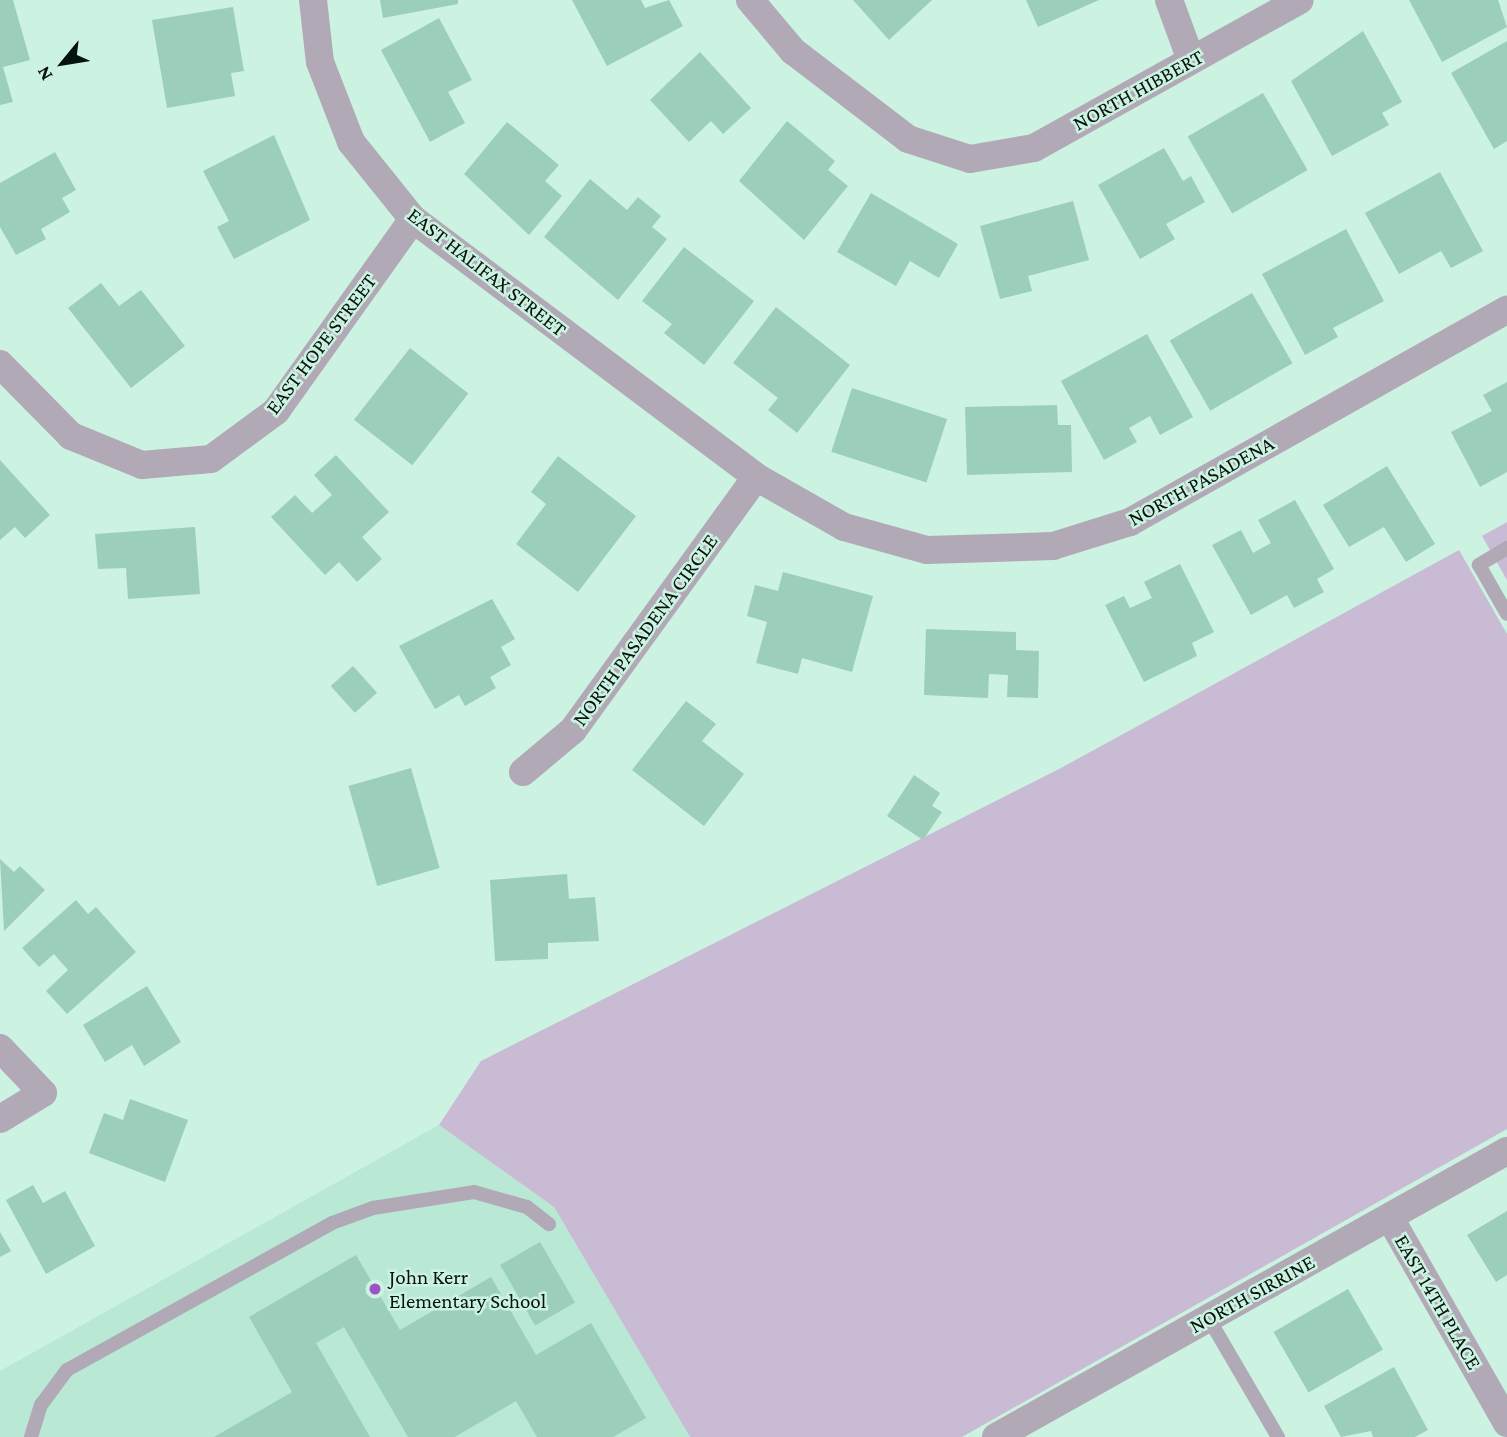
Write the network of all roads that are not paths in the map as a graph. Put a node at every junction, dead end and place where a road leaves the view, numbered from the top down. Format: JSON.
{"nodes":[{"id":1,"x":313,"y":0,"type":"edge"},
{"id":2,"x":750,"y":0,"type":"edge"},
{"id":3,"x":1169,"y":0,"type":"edge"},
{"id":4,"x":1300,"y":0,"type":"edge"},
{"id":5,"x":1191,"y":60,"type":"junction"},
{"id":6,"x":413,"y":219,"type":"junction"},
{"id":7,"x":1507,"y":310,"type":"edge"},
{"id":8,"x":0,"y":364,"type":"edge"},
{"id":9,"x":756,"y":477,"type":"junction"},
{"id":10,"x":1507,"y":548,"type":"edge"},
{"id":11,"x":1507,"y":614,"type":"edge"},
{"id":12,"x":523,"y":772,"type":"dead end"},
{"id":13,"x":0,"y":1048,"type":"edge"},
{"id":14,"x":0,"y":1119,"type":"edge"},
{"id":15,"x":1507,"y":1151,"type":"edge"},
{"id":16,"x":1390,"y":1218,"type":"junction"},
{"id":17,"x":550,"y":1224,"type":"dead end"},
{"id":18,"x":1209,"y":1319,"type":"junction"},
{"id":19,"x":1507,"y":1423,"type":"edge"},
{"id":20,"x":31,"y":1437,"type":"edge"},
{"id":21,"x":996,"y":1437,"type":"edge"},
{"id":22,"x":1278,"y":1437,"type":"edge"}],
"edges":[{"from":1,"to":6,"type":"street","name":"EAST HALIFAX STREET"},
{"from":2,"to":5,"type":"street","name":"NORTH HIBBERT"},
{"from":3,"to":5,"type":"street"},
{"from":4,"to":5,"type":"street","name":"NORTH HIBBERT"},
{"from":6,"to":8,"type":"street","name":"EAST HOPE STREET"},
{"from":6,"to":9,"type":"street","name":"EAST HALIFAX STREET"},
{"from":7,"to":9,"type":"street","name":"NORTH PASADENA"},
{"from":9,"to":12,"type":"street","name":"NORTH PASADENA CIRCLE"},
{"from":10,"to":11,"type":"lane"},
{"from":13,"to":14,"type":"street"},
{"from":15,"to":16,"type":"street","name":"NORTH SIRRINE"},
{"from":16,"to":18,"type":"street","name":"NORTH SIRRINE"},
{"from":16,"to":19,"type":"street","name":"EAST 14TH PLACE"},
{"from":17,"to":20,"type":"lane"},
{"from":18,"to":21,"type":"street","name":"NORTH SIRRINE"},
{"from":18,"to":22,"type":"lane"}]}
